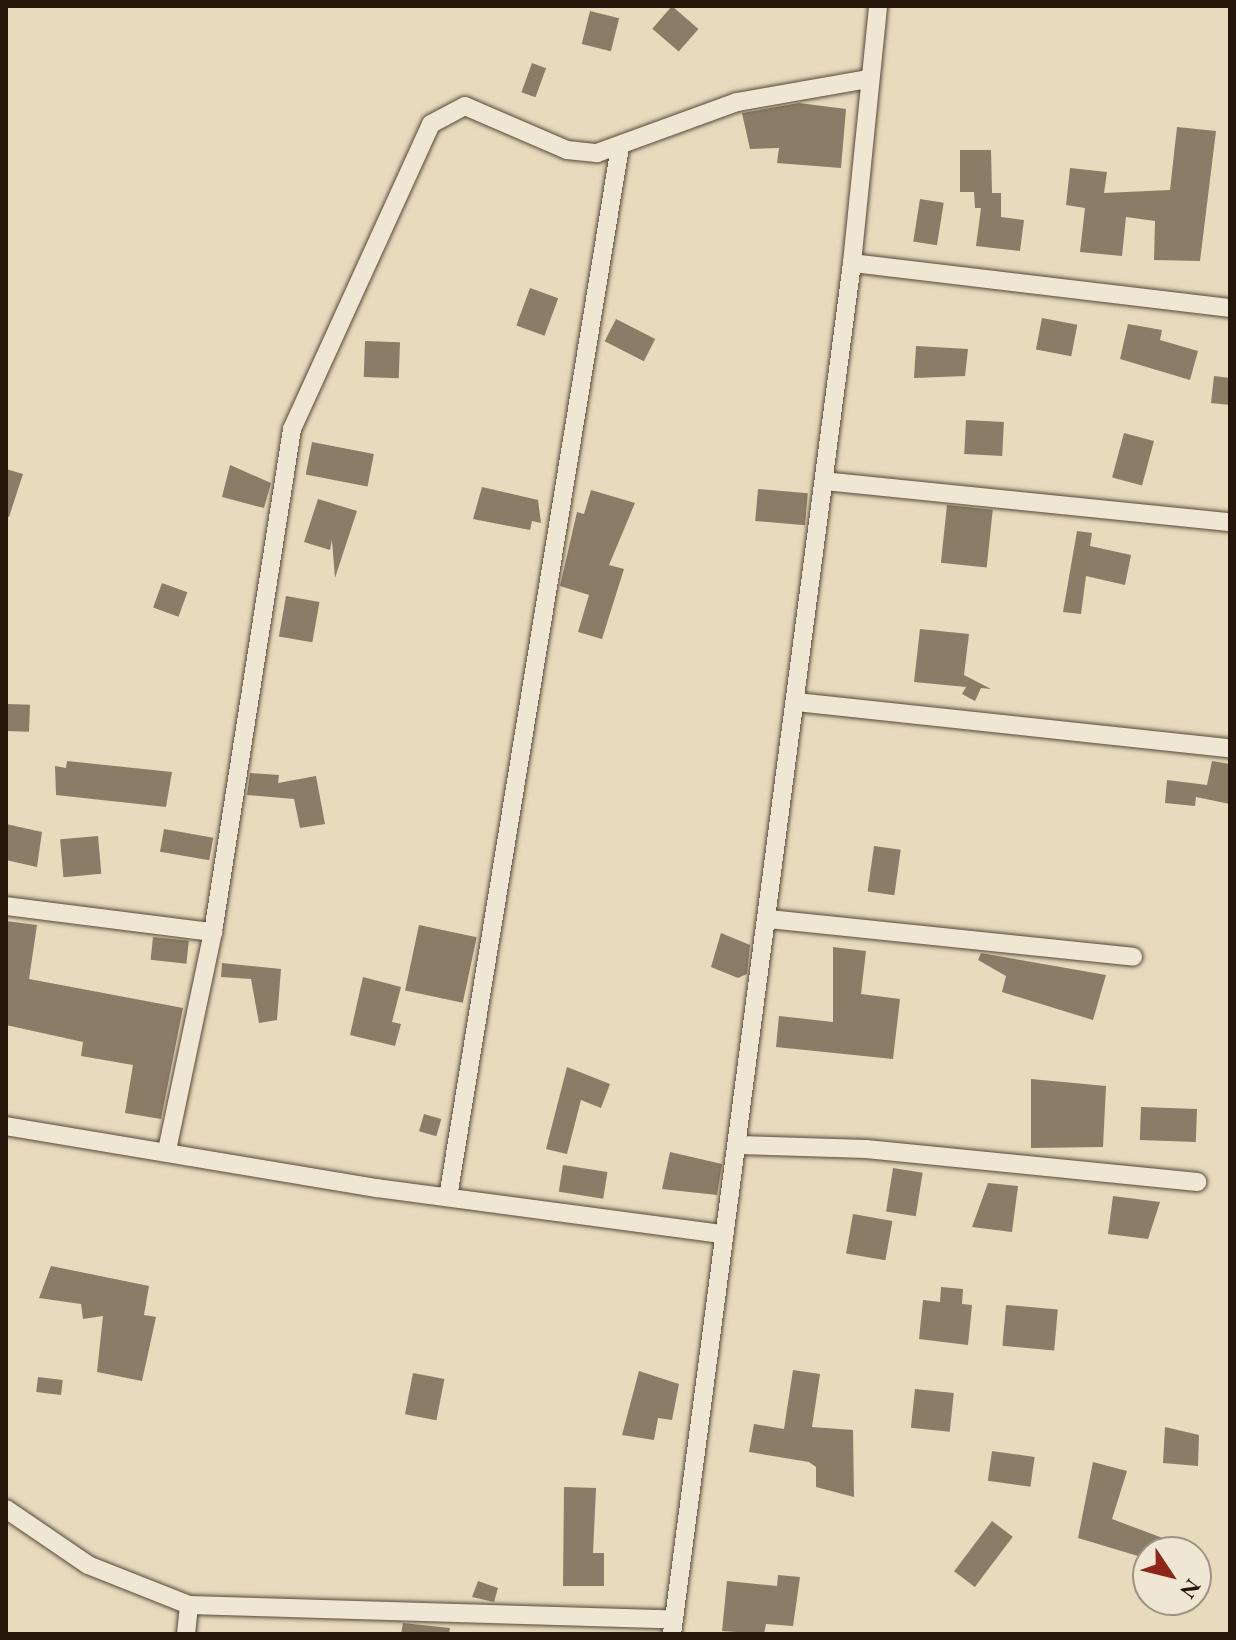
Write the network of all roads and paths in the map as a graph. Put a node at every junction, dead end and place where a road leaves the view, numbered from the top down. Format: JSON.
{"nodes":[{"id":1,"x":878,"y":6,"type":"edge"},
{"id":2,"x":867,"y":79,"type":"junction"},
{"id":3,"x":620,"y":147,"type":"junction"},
{"id":4,"x":852,"y":263,"type":"junction"},
{"id":5,"x":1230,"y":308,"type":"edge"},
{"id":6,"x":824,"y":481,"type":"junction"},
{"id":7,"x":1230,"y":522,"type":"edge"},
{"id":8,"x":796,"y":702,"type":"junction"},
{"id":9,"x":1230,"y":748,"type":"edge"},
{"id":10,"x":6,"y":906,"type":"edge"},
{"id":11,"x":768,"y":919,"type":"junction"},
{"id":12,"x":213,"y":932,"type":"junction"},
{"id":13,"x":1133,"y":957,"type":"dead end"},
{"id":14,"x":6,"y":1126,"type":"edge"},
{"id":15,"x":739,"y":1145,"type":"junction"},
{"id":16,"x":167,"y":1150,"type":"junction"},
{"id":17,"x":1197,"y":1182,"type":"dead end"},
{"id":18,"x":448,"y":1197,"type":"junction"},
{"id":19,"x":722,"y":1234,"type":"junction"},
{"id":20,"x":6,"y":1509,"type":"edge"},
{"id":21,"x":189,"y":1605,"type":"junction"},
{"id":22,"x":673,"y":1627,"type":"edge"},
{"id":23,"x":186,"y":1634,"type":"edge"}],
"edges":[{"from":1,"to":2,"type":"street"},
{"from":2,"to":3,"type":"street"},
{"from":2,"to":4,"type":"street"},
{"from":3,"to":12,"type":"street"},
{"from":3,"to":18,"type":"street"},
{"from":4,"to":5,"type":"street"},
{"from":4,"to":6,"type":"street"},
{"from":6,"to":7,"type":"street"},
{"from":6,"to":8,"type":"street"},
{"from":8,"to":9,"type":"street"},
{"from":8,"to":11,"type":"street"},
{"from":10,"to":12,"type":"street"},
{"from":11,"to":13,"type":"street"},
{"from":11,"to":15,"type":"street"},
{"from":12,"to":16,"type":"street"},
{"from":14,"to":16,"type":"street"},
{"from":15,"to":17,"type":"street"},
{"from":15,"to":19,"type":"street"},
{"from":16,"to":18,"type":"street"},
{"from":18,"to":19,"type":"street"},
{"from":19,"to":22,"type":"street"},
{"from":20,"to":21,"type":"street"},
{"from":21,"to":22,"type":"street"},
{"from":21,"to":23,"type":"street"}]}
